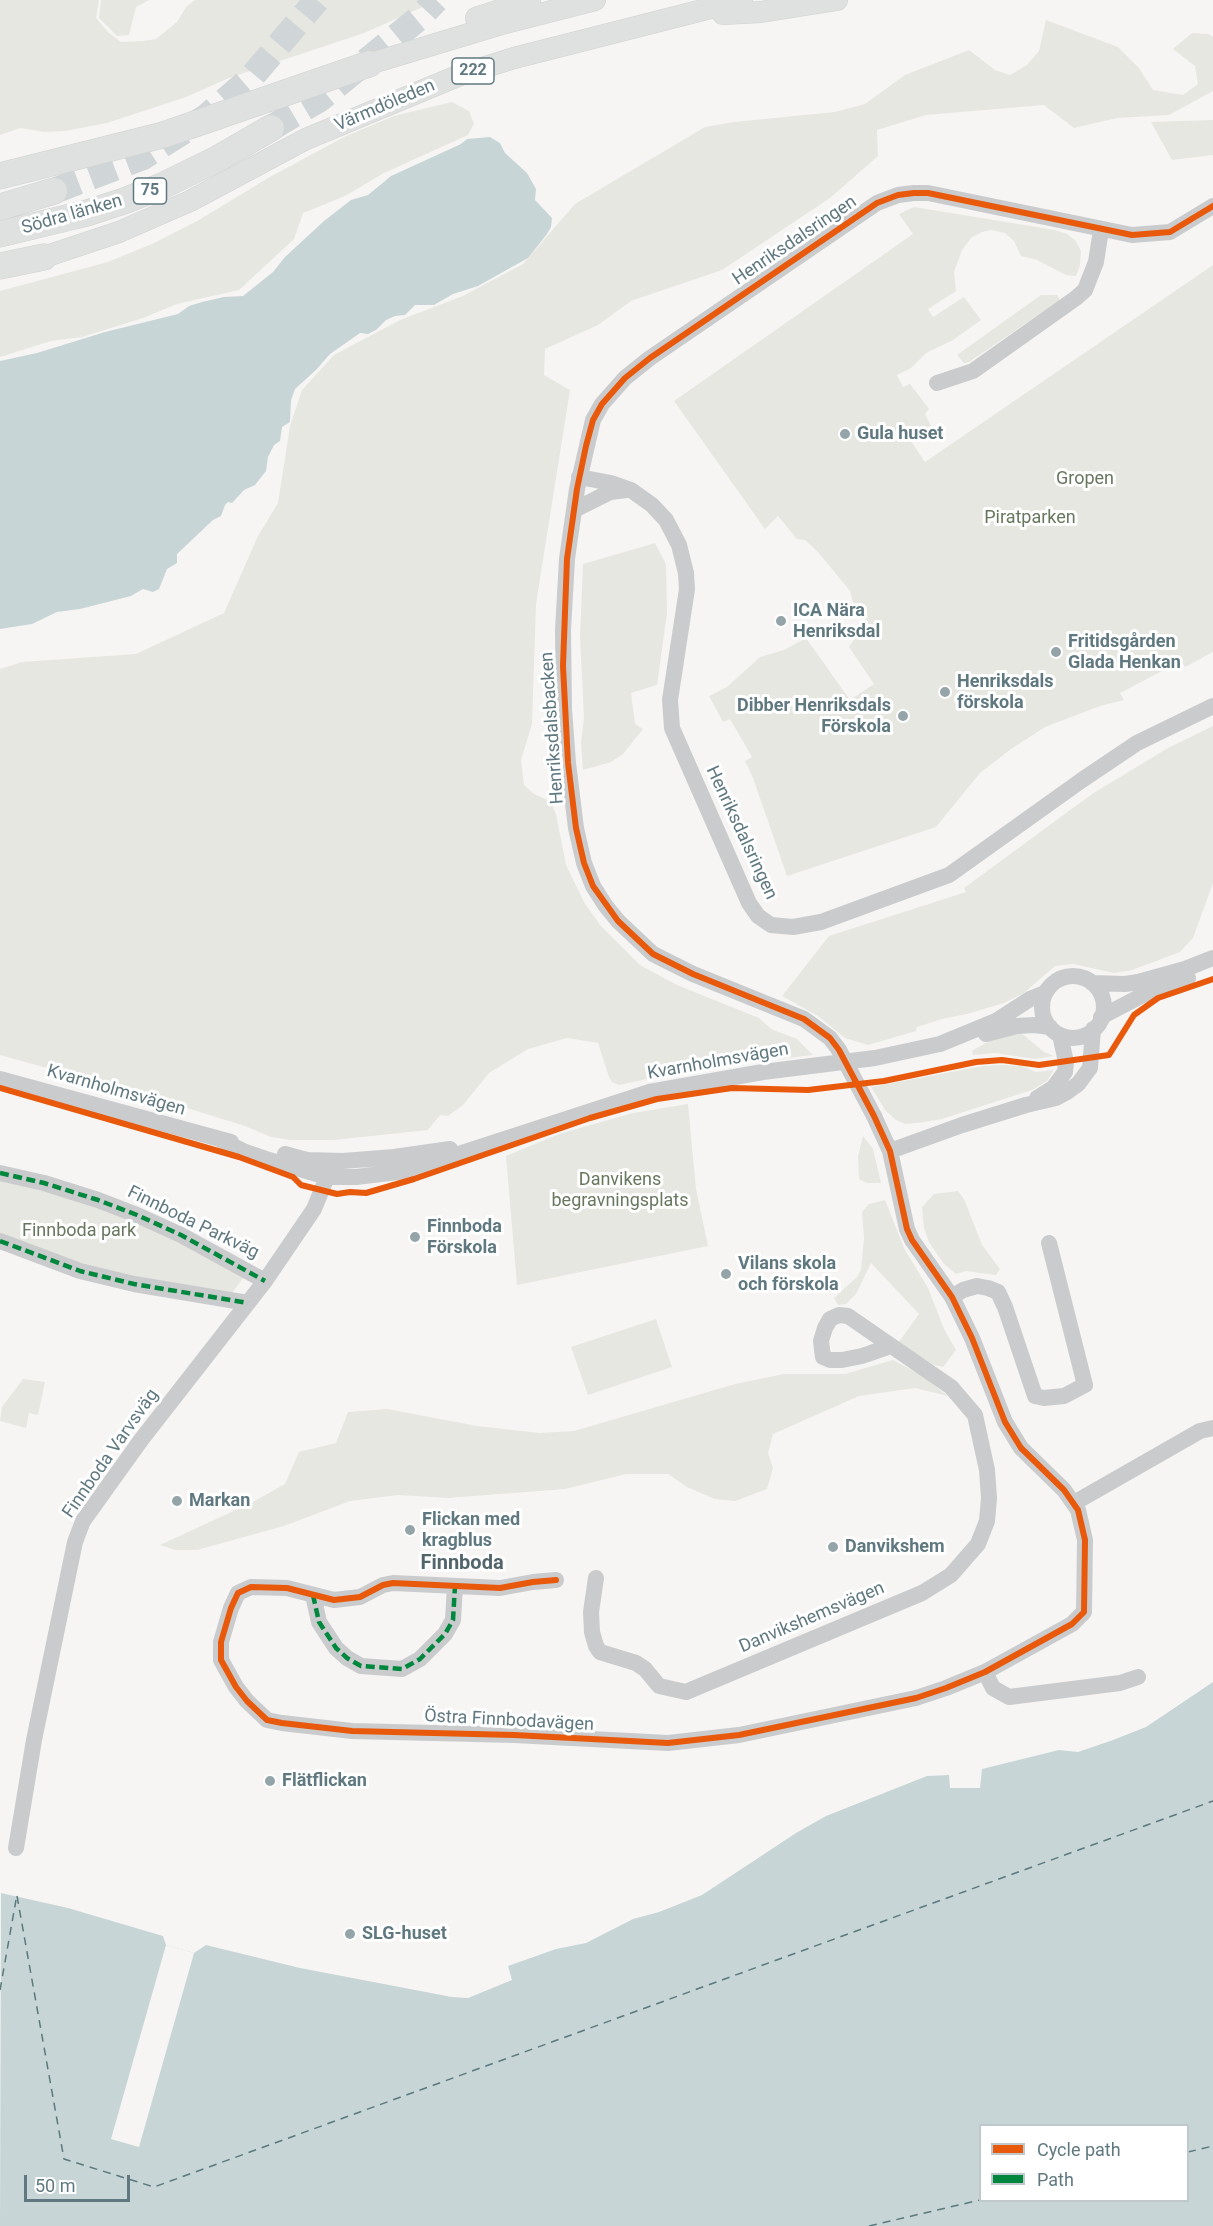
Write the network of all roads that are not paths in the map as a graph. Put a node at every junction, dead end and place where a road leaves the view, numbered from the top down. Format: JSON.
{"nodes":[{"id":1,"x":530,"y":0,"type":"edge"},
{"id":2,"x":595,"y":0,"type":"edge"},
{"id":3,"x":742,"y":0,"type":"edge"},
{"id":4,"x":837,"y":0,"type":"edge"},
{"id":5,"x":672,"y":17,"type":"junction"},
{"id":6,"x":412,"y":50,"type":"junction"},
{"id":7,"x":369,"y":64,"type":"joint"},
{"id":8,"x":271,"y":128,"type":"tunnel mouth"},
{"id":9,"x":0,"y":176,"type":"edge"},
{"id":10,"x":54,"y":191,"type":"tunnel mouth"},
{"id":11,"x":1213,"y":206,"type":"edge"},
{"id":12,"x":0,"y":207,"type":"edge"},
{"id":13,"x":1101,"y":230,"type":"junction"},
{"id":14,"x":0,"y":234,"type":"edge"},
{"id":15,"x":44,"y":257,"type":"joint"},
{"id":16,"x":0,"y":266,"type":"edge"},
{"id":17,"x":937,"y":383,"type":"dead end"},
{"id":18,"x":579,"y":477,"type":"junction"},
{"id":19,"x":631,"y":490,"type":"junction"},
{"id":20,"x":574,"y":510,"type":"junction"},
{"id":21,"x":1213,"y":706,"type":"edge"},
{"id":22,"x":1213,"y":958,"type":"edge"},
{"id":23,"x":1213,"y":969,"type":"edge"},
{"id":24,"x":1092,"y":982,"type":"junction"},
{"id":25,"x":1045,"y":993,"type":"junction"},
{"id":26,"x":1097,"y":1023,"type":"junction"},
{"id":27,"x":1055,"y":1031,"type":"junction"},
{"id":28,"x":958,"y":1038,"type":"junction"},
{"id":29,"x":0,"y":1079,"type":"edge"},
{"id":30,"x":1026,"y":1105,"type":"junction"},
{"id":31,"x":890,"y":1151,"type":"junction"},
{"id":32,"x":329,"y":1169,"type":"junction"},
{"id":33,"x":0,"y":1173,"type":"edge"},
{"id":34,"x":0,"y":1241,"type":"edge"},
{"id":35,"x":1049,"y":1243,"type":"dead end"},
{"id":36,"x":265,"y":1281,"type":"junction"},
{"id":37,"x":952,"y":1297,"type":"junction"},
{"id":38,"x":248,"y":1303,"type":"junction"},
{"id":39,"x":891,"y":1346,"type":"dead end"},
{"id":40,"x":997,"y":1404,"type":"junction"},
{"id":41,"x":975,"y":1415,"type":"junction"},
{"id":42,"x":1213,"y":1428,"type":"edge"},
{"id":43,"x":1074,"y":1503,"type":"junction"},
{"id":44,"x":596,"y":1578,"type":"dead end"},
{"id":45,"x":556,"y":1580,"type":"dead end"},
{"id":46,"x":455,"y":1586,"type":"junction"},
{"id":47,"x":313,"y":1595,"type":"junction"},
{"id":48,"x":985,"y":1672,"type":"junction"},
{"id":49,"x":1138,"y":1677,"type":"dead end"},
{"id":50,"x":16,"y":1848,"type":"dead end"}],
"edges":[{"from":1,"to":6,"type":"main road"},
{"from":2,"to":6,"type":"main road","number":"222"},
{"from":3,"to":5,"type":"main road","name":"Värmdöleden","number":"222"},
{"from":4,"to":5,"type":"main road"},
{"from":5,"to":15,"type":"main road","name":"Värmdöleden","number":"222"},
{"from":6,"to":7,"type":"main road","number":"222"},
{"from":7,"to":9,"type":"highway","number":"222"},
{"from":8,"to":14,"type":"highway","name":"Södra länken","number":"75"},
{"from":10,"to":12,"type":"highway","name":"Södra länken"},
{"from":11,"to":13,"type":"street","name":"Henriksdalsringen"},
{"from":13,"to":17,"type":"street"},
{"from":13,"to":18,"type":"street","name":"Henriksdalsringen"},
{"from":15,"to":16,"type":"highway","number":"222"},
{"from":18,"to":19,"type":"street","name":"Henriksdalsringen"},
{"from":18,"to":20,"type":"street","name":"Henriksdalsbacken"},
{"from":19,"to":20,"type":"street"},
{"from":19,"to":21,"type":"street","name":"Henriksdalsringen"},
{"from":20,"to":31,"type":"street","name":"Henriksdalsbacken","bridge":true},
{"from":22,"to":24,"type":"street","name":"Kvarnholmsvägen"},
{"from":23,"to":26,"type":"street","name":"Kvarnholmsvägen"},
{"from":24,"to":25,"type":"street","name":"Kvarnholmsvägen"},
{"from":24,"to":26,"type":"street"},
{"from":25,"to":27,"type":"street"},
{"from":25,"to":28,"type":"street","name":"Kvarnholmsvägen"},
{"from":26,"to":27,"type":"street","name":"Kvarnholmsvägen"},
{"from":26,"to":30,"type":"street"},
{"from":27,"to":28,"type":"street","name":"Kvarnholmsvägen"},
{"from":27,"to":30,"type":"street"},
{"from":28,"to":32,"type":"street","name":"Kvarnholmsvägen"},
{"from":29,"to":32,"type":"street","name":"Kvarnholmsvägen"},
{"from":30,"to":31,"type":"street"},
{"from":31,"to":37,"type":"street"},
{"from":32,"to":36,"type":"street","name":"Finnboda Varvsväg"},
{"from":33,"to":36,"type":"street","name":"Finnboda Parkväg"},
{"from":34,"to":38,"type":"street"},
{"from":35,"to":37,"type":"street"},
{"from":36,"to":38,"type":"street","name":"Finnboda Varvsväg"},
{"from":37,"to":40,"type":"street"},
{"from":38,"to":50,"type":"street","name":"Finnboda Varvsväg"},
{"from":39,"to":41,"type":"street","name":"Danvikshemsvägen"},
{"from":40,"to":41,"type":"street"},
{"from":40,"to":43,"type":"street"},
{"from":41,"to":44,"type":"street","name":"Danvikshemsvägen"},
{"from":42,"to":43,"type":"street"},
{"from":43,"to":48,"type":"street","name":"Östra Finnbodavägen"},
{"from":45,"to":46,"type":"street","name":"Östra Finnbodavägen"},
{"from":46,"to":47,"type":"street","name":"Östra Finnbodavägen"},
{"from":46,"to":47,"type":"street"},
{"from":47,"to":48,"type":"street","name":"Östra Finnbodavägen"},
{"from":48,"to":49,"type":"street"}]}
